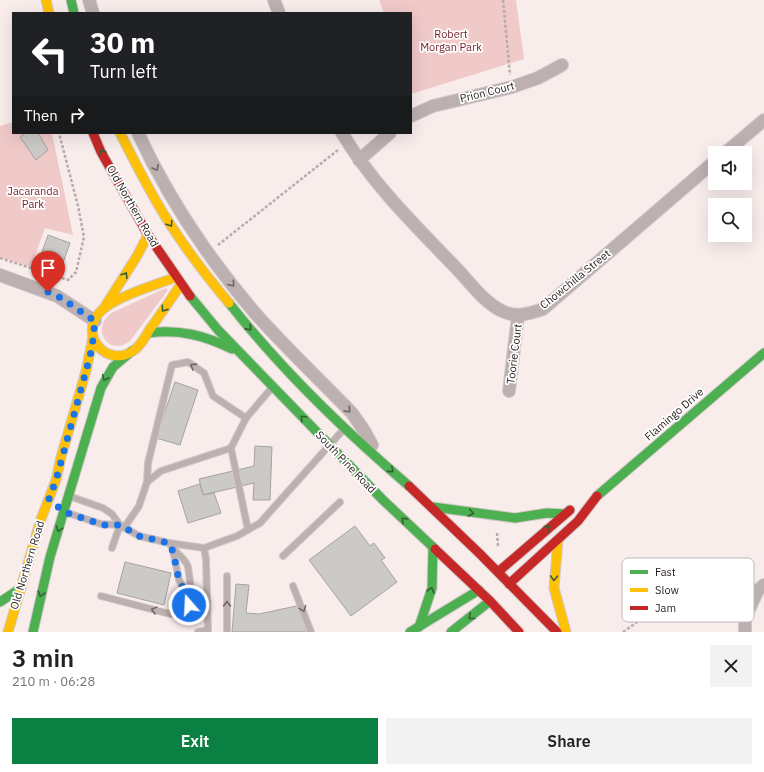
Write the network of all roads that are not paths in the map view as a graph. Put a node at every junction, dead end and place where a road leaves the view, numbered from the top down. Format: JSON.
{"nodes":[{"id":1,"x":46,"y":0,"type":"edge"},
{"id":2,"x":70,"y":0,"type":"edge"},
{"id":3,"x":89,"y":0,"type":"edge"},
{"id":4,"x":274,"y":0,"type":"edge"},
{"id":5,"x":49,"y":12,"type":"edge"},
{"id":6,"x":74,"y":12,"type":"edge"},
{"id":7,"x":93,"y":12,"type":"edge"},
{"id":8,"x":279,"y":12,"type":"edge"},
{"id":9,"x":562,"y":65,"type":"dead end"},
{"id":10,"x":412,"y":116,"type":"edge"},
{"id":11,"x":764,"y":120,"type":"edge"},
{"id":12,"x":93,"y":134,"type":"edge"},
{"id":13,"x":121,"y":134,"type":"edge"},
{"id":14,"x":139,"y":134,"type":"edge"},
{"id":15,"x":389,"y":134,"type":"edge"},
{"id":16,"x":345,"y":138,"type":"edge"},
{"id":17,"x":733,"y":146,"type":"edge"},
{"id":18,"x":359,"y":160,"type":"junction"},
{"id":19,"x":708,"y":167,"type":"edge"},
{"id":20,"x":148,"y":235,"type":"junction"},
{"id":21,"x":187,"y":274,"type":"junction"},
{"id":22,"x":0,"y":275,"type":"edge"},
{"id":23,"x":104,"y":308,"type":"junction"},
{"id":24,"x":518,"y":316,"type":"junction"},
{"id":25,"x":95,"y":321,"type":"junction"},
{"id":26,"x":148,"y":333,"type":"junction"},
{"id":27,"x":93,"y":336,"type":"junction"},
{"id":28,"x":132,"y":352,"type":"junction"},
{"id":29,"x":239,"y":353,"type":"junction"},
{"id":30,"x":760,"y":356,"type":"edge"},
{"id":31,"x":764,"y":369,"type":"edge"},
{"id":32,"x":273,"y":387,"type":"junction"},
{"id":33,"x":509,"y":391,"type":"dead end"},
{"id":34,"x":246,"y":418,"type":"junction"},
{"id":35,"x":346,"y":428,"type":"junction"},
{"id":36,"x":330,"y":445,"type":"junction"},
{"id":37,"x":232,"y":448,"type":"junction"},
{"id":38,"x":378,"y":459,"type":"junction"},
{"id":39,"x":148,"y":482,"type":"junction"},
{"id":40,"x":599,"y":494,"type":"junction"},
{"id":41,"x":68,"y":496,"type":"junction"},
{"id":42,"x":49,"y":499,"type":"junction"},
{"id":43,"x":340,"y":502,"type":"dead end"},
{"id":44,"x":433,"y":507,"type":"junction"},
{"id":45,"x":64,"y":512,"type":"junction"},
{"id":46,"x":566,"y":514,"type":"junction"},
{"id":47,"x":122,"y":526,"type":"junction"},
{"id":48,"x":248,"y":530,"type":"junction"},
{"id":49,"x":558,"y":540,"type":"junction"},
{"id":50,"x":169,"y":543,"type":"junction"},
{"id":51,"x":432,"y":547,"type":"junction"},
{"id":52,"x":112,"y":548,"type":"dead end"},
{"id":53,"x":204,"y":548,"type":"junction"},
{"id":54,"x":173,"y":550,"type":"junction"},
{"id":55,"x":283,"y":556,"type":"dead end"},
{"id":56,"x":227,"y":576,"type":"dead end"},
{"id":57,"x":493,"y":577,"type":"junction"},
{"id":58,"x":509,"y":584,"type":"junction"},
{"id":59,"x":293,"y":586,"type":"dead end"},
{"id":60,"x":764,"y":586,"type":"edge"},
{"id":61,"x":21,"y":588,"type":"junction"},
{"id":62,"x":479,"y":590,"type":"junction"},
{"id":63,"x":101,"y":596,"type":"dead end"},
{"id":64,"x":495,"y":597,"type":"junction"},
{"id":65,"x":190,"y":598,"type":"junction"},
{"id":66,"x":754,"y":599,"type":"edge"},
{"id":67,"x":0,"y":602,"type":"edge"},
{"id":68,"x":419,"y":627,"type":"junction"},
{"id":69,"x":208,"y":631,"type":"edge"},
{"id":70,"x":8,"y":632,"type":"edge"},
{"id":71,"x":33,"y":632,"type":"edge"},
{"id":72,"x":198,"y":632,"type":"edge"},
{"id":73,"x":227,"y":632,"type":"edge"},
{"id":74,"x":311,"y":632,"type":"edge"},
{"id":75,"x":410,"y":632,"type":"edge"},
{"id":76,"x":451,"y":632,"type":"edge"},
{"id":77,"x":520,"y":632,"type":"edge"},
{"id":78,"x":557,"y":632,"type":"edge"},
{"id":79,"x":566,"y":632,"type":"edge"}],
"edges":[{"from":1,"to":5,"type":"main road"},
{"from":2,"to":6,"type":"main road"},
{"from":3,"to":7,"type":"street"},
{"from":4,"to":8,"type":"street"},
{"from":9,"to":10,"type":"street","name":"Prion Court"},
{"from":11,"to":17,"type":"street"},
{"from":20,"to":12,"type":"main road","name":"Old Northern Road","one_way":true},
{"from":13,"to":21,"type":"main road","name":"Old Northern Road","one_way":true},
{"from":14,"to":38,"type":"street","one_way":true},
{"from":15,"to":18,"type":"street"},
{"from":16,"to":18,"type":"street"},
{"from":18,"to":24,"type":"street"},
{"from":19,"to":24,"type":"street","name":"Chowchilla Street"},
{"from":20,"to":21,"type":"main road","name":"Old Northern Road"},
{"from":23,"to":20,"type":"main road","name":"Old Northern Road","one_way":true},
{"from":21,"to":23,"type":"main road"},
{"from":21,"to":26,"type":"main road","name":"Old Northern Road","one_way":true},
{"from":21,"to":29,"type":"main road","name":"South Pine Road"},
{"from":21,"to":35,"type":"main road","one_way":true},
{"from":22,"to":25,"type":"street"},
{"from":23,"to":25,"type":"main road","name":"Old Northern Road"},
{"from":24,"to":33,"type":"street","name":"Toorie Court"},
{"from":25,"to":27,"type":"main road","name":"Old Northern Road"},
{"from":26,"to":28,"type":"main road","name":"Old Northern Road"},
{"from":26,"to":29,"type":"main road"},
{"from":27,"to":28,"type":"main road"},
{"from":27,"to":42,"type":"main road","name":"Old Northern Road"},
{"from":28,"to":41,"type":"main road","name":"Old Northern Road","one_way":true},
{"from":29,"to":32,"type":"main road","name":"South Pine Road"},
{"from":30,"to":31,"type":"street"},
{"from":30,"to":40,"type":"main road","name":"Flamingo Drive"},
{"from":32,"to":34,"type":"lane"},
{"from":36,"to":32,"type":"main road","name":"South Pine Road","one_way":true},
{"from":34,"to":37,"type":"lane"},
{"from":34,"to":39,"type":"lane","one_way":true},
{"from":35,"to":36,"type":"lane"},
{"from":35,"to":38,"type":"main road"},
{"from":36,"to":48,"type":"lane"},
{"from":51,"to":36,"type":"main road","name":"South Pine Road","one_way":true},
{"from":37,"to":39,"type":"lane"},
{"from":37,"to":48,"type":"lane"},
{"from":38,"to":44,"type":"main road","one_way":true},
{"from":39,"to":47,"type":"lane"},
{"from":40,"to":46,"type":"main road","name":"Flamingo Drive"},
{"from":40,"to":49,"type":"main road","name":"Flamingo Drive"},
{"from":41,"to":42,"type":"main road"},
{"from":41,"to":45,"type":"main road","name":"Old Northern Road"},
{"from":41,"to":47,"type":"lane"},
{"from":42,"to":45,"type":"main road"},
{"from":42,"to":61,"type":"main road","name":"Old Northern Road"},
{"from":43,"to":55,"type":"lane"},
{"from":44,"to":46,"type":"main road","one_way":true},
{"from":44,"to":57,"type":"main road"},
{"from":45,"to":47,"type":"lane"},
{"from":45,"to":71,"type":"main road","name":"Old Northern Road","one_way":true},
{"from":57,"to":46,"type":"main road","name":"Flamingo Drive","one_way":true},
{"from":47,"to":50,"type":"lane"},
{"from":47,"to":52,"type":"lane"},
{"from":48,"to":53,"type":"lane"},
{"from":49,"to":58,"type":"main road","name":"Flamingo Drive"},
{"from":49,"to":79,"type":"main road","one_way":true},
{"from":50,"to":53,"type":"lane"},
{"from":50,"to":54,"type":"lane"},
{"from":51,"to":62,"type":"main road","name":"South Pine Road"},
{"from":68,"to":51,"type":"main road","one_way":true},
{"from":53,"to":69,"type":"lane"},
{"from":54,"to":65,"type":"lane"},
{"from":54,"to":65,"type":"lane"},
{"from":73,"to":56,"type":"lane","one_way":true},
{"from":57,"to":58,"type":"main road"},
{"from":57,"to":62,"type":"main road","name":"Flamingo Drive"},
{"from":58,"to":64,"type":"main road","name":"Flamingo Drive"},
{"from":58,"to":78,"type":"main road"},
{"from":59,"to":74,"type":"lane","one_way":true},
{"from":60,"to":66,"type":"street"},
{"from":61,"to":67,"type":"main road"},
{"from":61,"to":70,"type":"main road","name":"Old Northern Road"},
{"from":62,"to":64,"type":"main road","name":"South Pine Road"},
{"from":62,"to":68,"type":"main road","name":"Flamingo Drive"},
{"from":65,"to":63,"type":"lane","one_way":true},
{"from":64,"to":76,"type":"main road","name":"Flamingo Drive","one_way":true},
{"from":64,"to":77,"type":"main road","name":"South Pine Road"},
{"from":68,"to":75,"type":"main road","name":"Flamingo Drive"},
{"from":69,"to":72,"type":"lane"}]}
